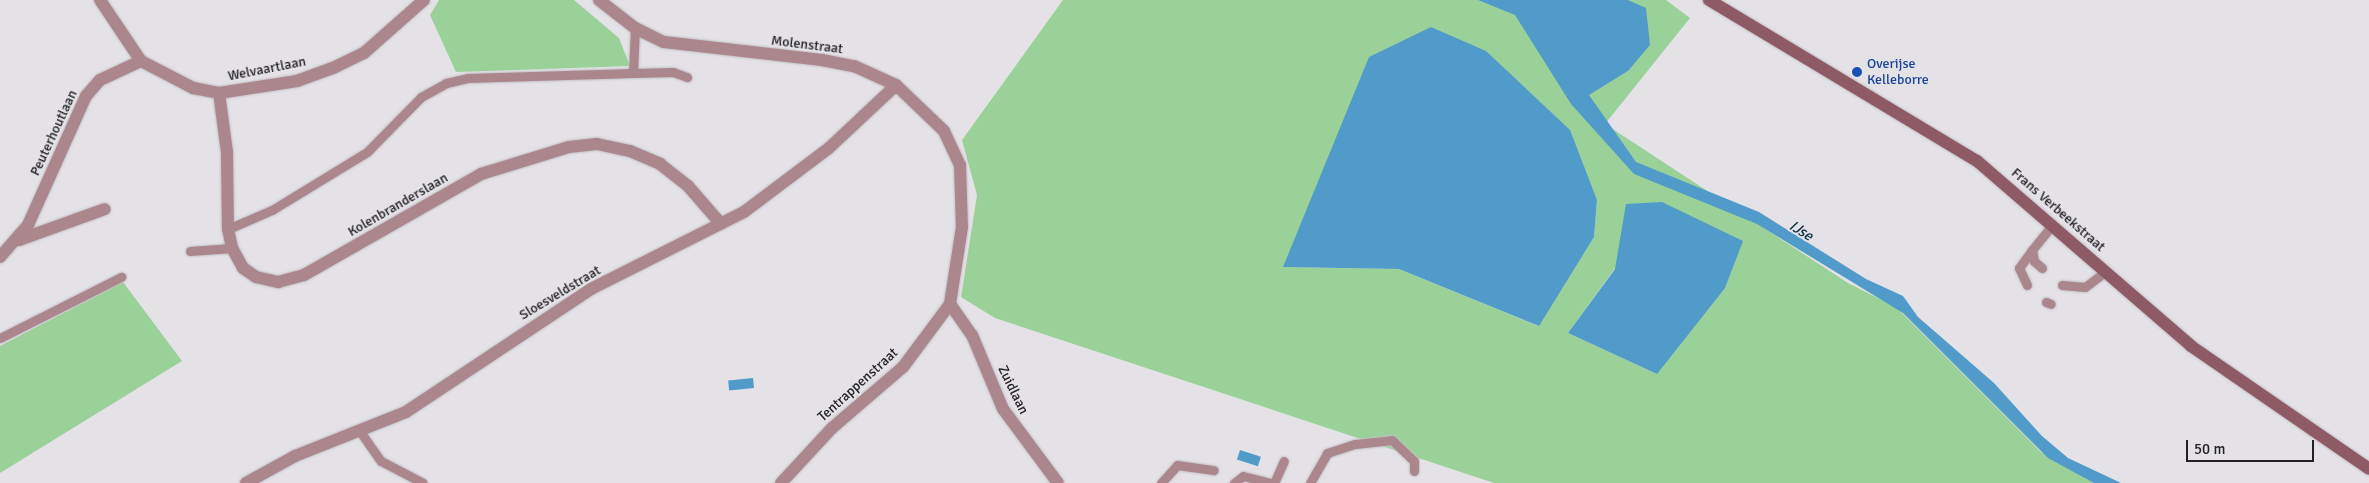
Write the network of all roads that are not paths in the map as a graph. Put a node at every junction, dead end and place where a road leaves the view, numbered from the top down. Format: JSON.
{"nodes":[{"id":1,"x":100,"y":0,"type":"edge"},
{"id":2,"x":424,"y":0,"type":"edge"},
{"id":3,"x":599,"y":0,"type":"edge"},
{"id":4,"x":1709,"y":0,"type":"edge"},
{"id":5,"x":635,"y":28,"type":"junction"},
{"id":6,"x":140,"y":61,"type":"junction"},
{"id":7,"x":633,"y":73,"type":"junction"},
{"id":8,"x":687,"y":77,"type":"dead end"},
{"id":9,"x":896,"y":85,"type":"junction"},
{"id":10,"x":219,"y":93,"type":"junction"},
{"id":11,"x":105,"y":209,"type":"dead end"},
{"id":12,"x":722,"y":224,"type":"junction"},
{"id":13,"x":2053,"y":224,"type":"junction"},
{"id":14,"x":228,"y":228,"type":"junction"},
{"id":15,"x":19,"y":240,"type":"junction"},
{"id":16,"x":232,"y":248,"type":"junction"},
{"id":17,"x":2032,"y":250,"type":"junction"},
{"id":18,"x":190,"y":251,"type":"dead end"},
{"id":19,"x":0,"y":257,"type":"edge"},
{"id":20,"x":2042,"y":268,"type":"dead end"},
{"id":21,"x":2106,"y":271,"type":"junction"},
{"id":22,"x":121,"y":277,"type":"dead end"},
{"id":23,"x":2062,"y":284,"type":"dead end"},
{"id":24,"x":2027,"y":285,"type":"dead end"},
{"id":25,"x":950,"y":304,"type":"junction"},
{"id":26,"x":0,"y":338,"type":"edge"},
{"id":27,"x":359,"y":430,"type":"junction"},
{"id":28,"x":1284,"y":461,"type":"dead end"},
{"id":29,"x":2369,"y":468,"type":"edge"},
{"id":30,"x":1214,"y":470,"type":"dead end"},
{"id":31,"x":1414,"y":471,"type":"dead end"},
{"id":32,"x":246,"y":483,"type":"edge"},
{"id":33,"x":423,"y":483,"type":"edge"},
{"id":34,"x":782,"y":483,"type":"edge"},
{"id":35,"x":1058,"y":483,"type":"edge"},
{"id":36,"x":1161,"y":483,"type":"edge"},
{"id":37,"x":1234,"y":483,"type":"edge"},
{"id":38,"x":1273,"y":483,"type":"edge"},
{"id":39,"x":1310,"y":483,"type":"edge"}],
"edges":[{"from":1,"to":6,"type":"street","name":"Welvaartlaan"},
{"from":2,"to":10,"type":"street","name":"Welvaartlaan"},
{"from":3,"to":5,"type":"street","name":"Molenstraat"},
{"from":4,"to":13,"type":"main road","name":"Frans Verbeekstraat"},
{"from":5,"to":7,"type":"lane"},
{"from":5,"to":9,"type":"street","name":"Molenstraat"},
{"from":6,"to":10,"type":"street","name":"Welvaartlaan"},
{"from":6,"to":15,"type":"street","name":"Peuterhoutlaan"},
{"from":7,"to":8,"type":"lane"},
{"from":7,"to":14,"type":"lane"},
{"from":9,"to":12,"type":"street","name":"Sloesveldstraat"},
{"from":9,"to":25,"type":"street","name":"Molenstraat"},
{"from":10,"to":14,"type":"street","name":"Kolenbranderslaan"},
{"from":11,"to":15,"type":"street","name":"Peuterhoutlaan"},
{"from":12,"to":16,"type":"street","name":"Kolenbranderslaan"},
{"from":12,"to":27,"type":"street","name":"Sloesveldstraat"},
{"from":13,"to":17,"type":"lane"},
{"from":13,"to":21,"type":"main road","name":"Frans Verbeekstraat"},
{"from":14,"to":16,"type":"street","name":"Kolenbranderslaan"},
{"from":15,"to":19,"type":"street","name":"Peuterhoutlaan"},
{"from":16,"to":18,"type":"lane"},
{"from":17,"to":20,"type":"lane"},
{"from":17,"to":24,"type":"lane"},
{"from":21,"to":23,"type":"lane"},
{"from":21,"to":29,"type":"main road","name":"Frans Verbeekstraat"},
{"from":22,"to":26,"type":"lane"},
{"from":25,"to":34,"type":"street","name":"Tentrappenstraat"},
{"from":25,"to":35,"type":"street","name":"Zuidlaan"},
{"from":27,"to":32,"type":"street","name":"Sloesveldstraat"},
{"from":27,"to":33,"type":"lane"},
{"from":28,"to":38,"type":"lane"},
{"from":30,"to":36,"type":"lane"},
{"from":31,"to":39,"type":"lane"},
{"from":37,"to":38,"type":"lane"}]}
